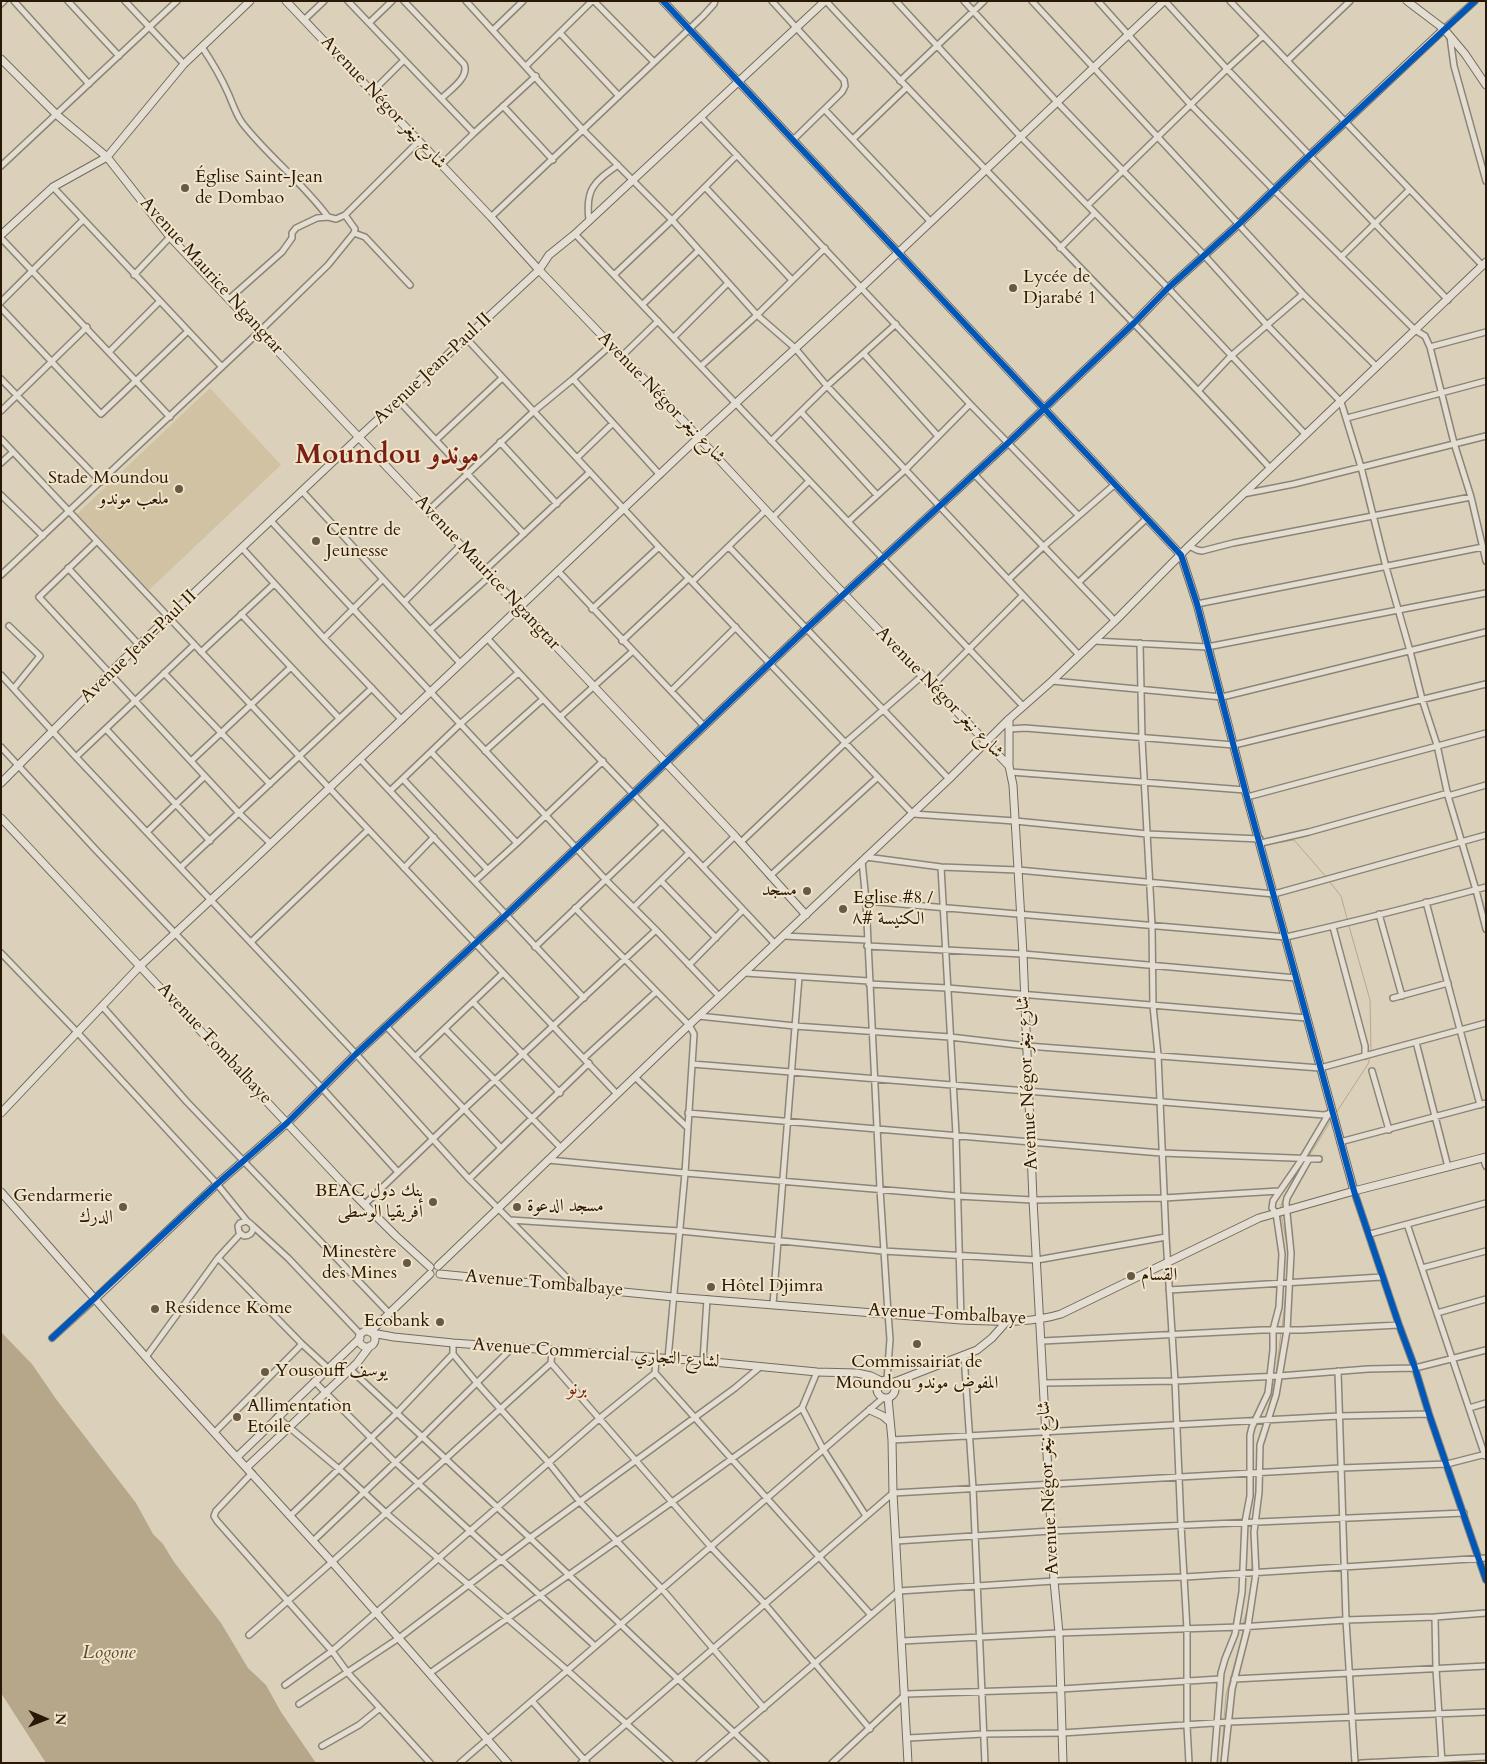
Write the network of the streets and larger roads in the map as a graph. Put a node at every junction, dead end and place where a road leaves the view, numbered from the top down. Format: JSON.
{"nodes":[{"id":1,"x":4,"y":1,"type":"edge"},
{"id":2,"x":14,"y":1,"type":"edge"},
{"id":3,"x":68,"y":1,"type":"edge"},
{"id":4,"x":125,"y":1,"type":"edge"},
{"id":5,"x":177,"y":1,"type":"edge"},
{"id":6,"x":250,"y":1,"type":"edge"},
{"id":7,"x":286,"y":1,"type":"edge"},
{"id":8,"x":324,"y":1,"type":"edge"},
{"id":9,"x":348,"y":1,"type":"edge"},
{"id":10,"x":392,"y":1,"type":"edge"},
{"id":11,"x":404,"y":1,"type":"edge"},
{"id":12,"x":466,"y":1,"type":"edge"},
{"id":13,"x":522,"y":1,"type":"edge"},
{"id":14,"x":593,"y":1,"type":"edge"},
{"id":15,"x":663,"y":1,"type":"edge"},
{"id":16,"x":715,"y":1,"type":"edge"},
{"id":17,"x":772,"y":1,"type":"edge"},
{"id":18,"x":826,"y":1,"type":"edge"},
{"id":19,"x":896,"y":1,"type":"edge"},
{"id":20,"x":964,"y":1,"type":"edge"},
{"id":21,"x":984,"y":1,"type":"edge"},
{"id":22,"x":1032,"y":1,"type":"edge"},
{"id":23,"x":1098,"y":1,"type":"edge"},
{"id":24,"x":1164,"y":1,"type":"edge"},
{"id":25,"x":1230,"y":1,"type":"edge"},
{"id":26,"x":1350,"y":1,"type":"edge"},
{"id":27,"x":1407,"y":1,"type":"edge"},
{"id":28,"x":1475,"y":1,"type":"edge"},
{"id":29,"x":1,"y":4,"type":"edge"},
{"id":30,"x":973,"y":11,"type":"junction"},
{"id":31,"x":304,"y":20,"type":"junction"},
{"id":32,"x":369,"y":23,"type":"junction"},
{"id":33,"x":150,"y":27,"type":"junction"},
{"id":34,"x":796,"y":27,"type":"junction"},
{"id":35,"x":689,"y":29,"type":"junction"},
{"id":36,"x":493,"y":30,"type":"junction"},
{"id":37,"x":1444,"y":30,"type":"junction"},
{"id":38,"x":560,"y":33,"type":"junction"},
{"id":39,"x":1129,"y":34,"type":"junction"},
{"id":40,"x":1263,"y":36,"type":"junction"},
{"id":41,"x":1450,"y":36,"type":"junction"},
{"id":42,"x":938,"y":45,"type":"junction"},
{"id":43,"x":202,"y":47,"type":"junction"},
{"id":44,"x":119,"y":56,"type":"junction"},
{"id":45,"x":1,"y":59,"type":"edge"},
{"id":46,"x":404,"y":60,"type":"junction"},
{"id":47,"x":1287,"y":61,"type":"junction"},
{"id":48,"x":654,"y":62,"type":"junction"},
{"id":49,"x":184,"y":64,"type":"junction"},
{"id":50,"x":526,"y":66,"type":"junction"},
{"id":51,"x":1093,"y":68,"type":"junction"},
{"id":52,"x":1227,"y":69,"type":"junction"},
{"id":53,"x":536,"y":76,"type":"junction"},
{"id":54,"x":900,"y":81,"type":"junction"},
{"id":55,"x":738,"y":82,"type":"junction"},
{"id":56,"x":89,"y":84,"type":"junction"},
{"id":57,"x":1486,"y":85,"type":"edge"},
{"id":58,"x":906,"y":88,"type":"junction"},
{"id":59,"x":373,"y":91,"type":"junction"},
{"id":60,"x":619,"y":96,"type":"junction"},
{"id":61,"x":442,"y":98,"type":"junction"},
{"id":62,"x":1057,"y":102,"type":"junction"},
{"id":63,"x":1191,"y":105,"type":"junction"},
{"id":64,"x":503,"y":106,"type":"junction"},
{"id":65,"x":825,"y":110,"type":"junction"},
{"id":66,"x":57,"y":115,"type":"junction"},
{"id":67,"x":701,"y":116,"type":"junction"},
{"id":68,"x":1344,"y":122,"type":"junction"},
{"id":69,"x":583,"y":130,"type":"junction"},
{"id":70,"x":474,"y":133,"type":"junction"},
{"id":71,"x":1021,"y":136,"type":"junction"},
{"id":72,"x":1158,"y":136,"type":"junction"},
{"id":73,"x":853,"y":139,"type":"junction"},
{"id":74,"x":793,"y":140,"type":"junction"},
{"id":75,"x":419,"y":141,"type":"junction"},
{"id":76,"x":737,"y":155,"type":"junction"},
{"id":77,"x":1310,"y":155,"type":"junction"},
{"id":78,"x":108,"y":157,"type":"junction"},
{"id":79,"x":553,"y":160,"type":"junction"},
{"id":80,"x":442,"y":165,"type":"junction"},
{"id":81,"x":618,"y":165,"type":"junction"},
{"id":82,"x":1,"y":166,"type":"edge"},
{"id":83,"x":986,"y":170,"type":"junction"},
{"id":84,"x":1124,"y":171,"type":"junction"},
{"id":85,"x":633,"y":180,"type":"junction"},
{"id":86,"x":1486,"y":181,"type":"edge"},
{"id":87,"x":53,"y":187,"type":"junction"},
{"id":88,"x":705,"y":187,"type":"junction"},
{"id":89,"x":1274,"y":190,"type":"junction"},
{"id":90,"x":1409,"y":190,"type":"junction"},
{"id":91,"x":1088,"y":205,"type":"junction"},
{"id":92,"x":1095,"y":213,"type":"junction"},
{"id":93,"x":345,"y":215,"type":"junction"},
{"id":94,"x":328,"y":217,"type":"junction"},
{"id":95,"x":491,"y":217,"type":"junction"},
{"id":96,"x":83,"y":220,"type":"junction"},
{"id":97,"x":589,"y":220,"type":"junction"},
{"id":98,"x":672,"y":220,"type":"junction"},
{"id":99,"x":931,"y":222,"type":"junction"},
{"id":100,"x":1240,"y":223,"type":"junction"},
{"id":101,"x":1375,"y":224,"type":"junction"},
{"id":102,"x":354,"y":233,"type":"junction"},
{"id":103,"x":575,"y":234,"type":"junction"},
{"id":104,"x":1,"y":237,"type":"edge"},
{"id":105,"x":170,"y":237,"type":"junction"},
{"id":106,"x":825,"y":248,"type":"junction"},
{"id":107,"x":1060,"y":248,"type":"junction"},
{"id":108,"x":699,"y":250,"type":"junction"},
{"id":109,"x":898,"y":252,"type":"junction"},
{"id":110,"x":1204,"y":255,"type":"junction"},
{"id":111,"x":1341,"y":258,"type":"junction"},
{"id":112,"x":1484,"y":264,"type":"edge"},
{"id":113,"x":539,"y":270,"type":"junction"},
{"id":114,"x":32,"y":271,"type":"junction"},
{"id":115,"x":134,"y":274,"type":"junction"},
{"id":116,"x":615,"y":274,"type":"junction"},
{"id":117,"x":792,"y":280,"type":"junction"},
{"id":118,"x":728,"y":283,"type":"junction"},
{"id":119,"x":410,"y":285,"type":"dead end"},
{"id":120,"x":862,"y":286,"type":"junction"},
{"id":121,"x":1168,"y":288,"type":"junction"},
{"id":122,"x":1303,"y":294,"type":"junction"},
{"id":123,"x":229,"y":299,"type":"junction"},
{"id":124,"x":1448,"y":300,"type":"junction"},
{"id":125,"x":160,"y":301,"type":"junction"},
{"id":126,"x":1,"y":302,"type":"edge"},
{"id":127,"x":643,"y":304,"type":"junction"},
{"id":128,"x":1,"y":308,"type":"edge"},
{"id":129,"x":757,"y":315,"type":"junction"},
{"id":130,"x":658,"y":320,"type":"junction"},
{"id":131,"x":1134,"y":323,"type":"junction"},
{"id":132,"x":896,"y":324,"type":"junction"},
{"id":133,"x":1267,"y":325,"type":"junction"},
{"id":134,"x":87,"y":327,"type":"junction"},
{"id":135,"x":1415,"y":330,"type":"junction"},
{"id":136,"x":188,"y":331,"type":"junction"},
{"id":137,"x":260,"y":331,"type":"junction"},
{"id":138,"x":1486,"y":332,"type":"edge"},
{"id":139,"x":674,"y":337,"type":"junction"},
{"id":140,"x":466,"y":338,"type":"junction"},
{"id":141,"x":611,"y":344,"type":"junction"},
{"id":142,"x":1430,"y":347,"type":"junction"},
{"id":143,"x":795,"y":348,"type":"junction"},
{"id":144,"x":110,"y":351,"type":"junction"},
{"id":145,"x":864,"y":354,"type":"junction"},
{"id":146,"x":622,"y":356,"type":"junction"},
{"id":147,"x":1231,"y":356,"type":"junction"},
{"id":148,"x":52,"y":362,"type":"junction"},
{"id":149,"x":701,"y":366,"type":"junction"},
{"id":150,"x":222,"y":367,"type":"junction"},
{"id":151,"x":1377,"y":367,"type":"junction"},
{"id":152,"x":502,"y":378,"type":"junction"},
{"id":153,"x":1,"y":379,"type":"edge"},
{"id":154,"x":573,"y":379,"type":"junction"},
{"id":155,"x":136,"y":380,"type":"junction"},
{"id":156,"x":1486,"y":381,"type":"edge"},
{"id":157,"x":827,"y":386,"type":"junction"},
{"id":158,"x":1198,"y":390,"type":"junction"},
{"id":159,"x":1441,"y":392,"type":"junction"},
{"id":160,"x":18,"y":395,"type":"junction"},
{"id":161,"x":399,"y":401,"type":"junction"},
{"id":162,"x":736,"y":402,"type":"junction"},
{"id":163,"x":1341,"y":402,"type":"junction"},
{"id":164,"x":970,"y":404,"type":"junction"},
{"id":165,"x":1043,"y":408,"type":"junction"},
{"id":166,"x":1,"y":411,"type":"edge"},
{"id":167,"x":533,"y":412,"type":"junction"},
{"id":168,"x":801,"y":412,"type":"junction"},
{"id":169,"x":170,"y":417,"type":"junction"},
{"id":170,"x":1347,"y":418,"type":"junction"},
{"id":171,"x":613,"y":424,"type":"junction"},
{"id":172,"x":1305,"y":434,"type":"junction"},
{"id":173,"x":938,"y":436,"type":"junction"},
{"id":174,"x":1486,"y":436,"type":"edge"},
{"id":175,"x":359,"y":437,"type":"junction"},
{"id":176,"x":699,"y":437,"type":"junction"},
{"id":177,"x":1,"y":439,"type":"edge"},
{"id":178,"x":436,"y":440,"type":"junction"},
{"id":179,"x":771,"y":441,"type":"junction"},
{"id":180,"x":500,"y":442,"type":"junction"},
{"id":181,"x":1008,"y":443,"type":"junction"},
{"id":182,"x":1454,"y":443,"type":"junction"},
{"id":183,"x":13,"y":452,"type":"junction"},
{"id":184,"x":578,"y":457,"type":"junction"},
{"id":185,"x":1,"y":463,"type":"edge"},
{"id":186,"x":1361,"y":467,"type":"junction"},
{"id":187,"x":1270,"y":468,"type":"junction"},
{"id":188,"x":905,"y":470,"type":"junction"},
{"id":189,"x":590,"y":472,"type":"junction"},
{"id":190,"x":467,"y":473,"type":"junction"},
{"id":191,"x":974,"y":474,"type":"junction"},
{"id":192,"x":660,"y":475,"type":"junction"},
{"id":193,"x":101,"y":482,"type":"junction"},
{"id":194,"x":809,"y":482,"type":"junction"},
{"id":195,"x":1114,"y":485,"type":"junction"},
{"id":196,"x":302,"y":491,"type":"junction"},
{"id":197,"x":1243,"y":494,"type":"junction"},
{"id":198,"x":1,"y":495,"type":"edge"},
{"id":199,"x":877,"y":495,"type":"junction"},
{"id":200,"x":1471,"y":497,"type":"junction"},
{"id":201,"x":557,"y":504,"type":"junction"},
{"id":202,"x":940,"y":506,"type":"junction"},
{"id":203,"x":625,"y":509,"type":"junction"},
{"id":204,"x":766,"y":510,"type":"junction"},
{"id":205,"x":70,"y":511,"type":"junction"},
{"id":206,"x":428,"y":511,"type":"junction"},
{"id":207,"x":1078,"y":515,"type":"junction"},
{"id":208,"x":1373,"y":515,"type":"junction"},
{"id":209,"x":773,"y":517,"type":"junction"},
{"id":210,"x":1146,"y":519,"type":"junction"},
{"id":211,"x":271,"y":521,"type":"junction"},
{"id":212,"x":849,"y":521,"type":"junction"},
{"id":213,"x":524,"y":534,"type":"junction"},
{"id":214,"x":43,"y":536,"type":"junction"},
{"id":215,"x":97,"y":541,"type":"junction"},
{"id":216,"x":461,"y":545,"type":"junction"},
{"id":217,"x":1044,"y":546,"type":"junction"},
{"id":218,"x":1189,"y":546,"type":"junction"},
{"id":219,"x":659,"y":547,"type":"junction"},
{"id":220,"x":729,"y":547,"type":"junction"},
{"id":221,"x":242,"y":548,"type":"junction"},
{"id":222,"x":1482,"y":548,"type":"junction"},
{"id":223,"x":1181,"y":555,"type":"junction"},
{"id":224,"x":883,"y":560,"type":"junction"},
{"id":225,"x":1486,"y":561,"type":"edge"},
{"id":226,"x":1386,"y":567,"type":"junction"},
{"id":227,"x":68,"y":568,"type":"junction"},
{"id":228,"x":559,"y":572,"type":"junction"},
{"id":229,"x":487,"y":574,"type":"junction"},
{"id":230,"x":1,"y":575,"type":"edge"},
{"id":231,"x":383,"y":579,"type":"junction"},
{"id":232,"x":691,"y":579,"type":"junction"},
{"id":233,"x":1009,"y":579,"type":"junction"},
{"id":234,"x":1079,"y":582,"type":"junction"},
{"id":235,"x":274,"y":584,"type":"junction"},
{"id":236,"x":1486,"y":593,"type":"edge"},
{"id":237,"x":844,"y":595,"type":"junction"},
{"id":238,"x":1023,"y":595,"type":"junction"},
{"id":239,"x":404,"y":602,"type":"junction"},
{"id":240,"x":1197,"y":604,"type":"junction"},
{"id":241,"x":354,"y":609,"type":"junction"},
{"id":242,"x":519,"y":609,"type":"junction"},
{"id":243,"x":592,"y":609,"type":"junction"},
{"id":244,"x":1399,"y":610,"type":"junction"},
{"id":245,"x":241,"y":614,"type":"junction"},
{"id":246,"x":168,"y":618,"type":"junction"},
{"id":247,"x":1115,"y":621,"type":"junction"},
{"id":248,"x":9,"y":626,"type":"dead end"},
{"id":249,"x":736,"y":627,"type":"junction"},
{"id":250,"x":806,"y":629,"type":"junction"},
{"id":251,"x":430,"y":630,"type":"junction"},
{"id":252,"x":1486,"y":632,"type":"edge"},
{"id":253,"x":324,"y":638,"type":"junction"},
{"id":254,"x":487,"y":638,"type":"junction"},
{"id":255,"x":622,"y":641,"type":"junction"},
{"id":256,"x":1094,"y":641,"type":"junction"},
{"id":257,"x":1140,"y":643,"type":"junction"},
{"id":258,"x":139,"y":645,"type":"junction"},
{"id":259,"x":194,"y":645,"type":"junction"},
{"id":260,"x":1208,"y":647,"type":"junction"},
{"id":261,"x":968,"y":649,"type":"junction"},
{"id":262,"x":633,"y":651,"type":"junction"},
{"id":263,"x":1410,"y":651,"type":"junction"},
{"id":264,"x":201,"y":652,"type":"junction"},
{"id":265,"x":1079,"y":655,"type":"junction"},
{"id":266,"x":460,"y":663,"type":"junction"},
{"id":267,"x":772,"y":664,"type":"junction"},
{"id":268,"x":290,"y":668,"type":"junction"},
{"id":269,"x":110,"y":673,"type":"junction"},
{"id":270,"x":164,"y":673,"type":"junction"},
{"id":271,"x":518,"y":673,"type":"junction"},
{"id":272,"x":1,"y":675,"type":"edge"},
{"id":273,"x":922,"y":676,"type":"junction"},
{"id":274,"x":1052,"y":681,"type":"junction"},
{"id":275,"x":1486,"y":684,"type":"edge"},
{"id":276,"x":594,"y":685,"type":"junction"},
{"id":277,"x":932,"y":686,"type":"junction"},
{"id":278,"x":14,"y":688,"type":"junction"},
{"id":279,"x":372,"y":688,"type":"junction"},
{"id":280,"x":1140,"y":690,"type":"junction"},
{"id":281,"x":431,"y":691,"type":"junction"},
{"id":282,"x":671,"y":691,"type":"junction"},
{"id":283,"x":1222,"y":697,"type":"junction"},
{"id":284,"x":543,"y":699,"type":"junction"},
{"id":285,"x":1422,"y":700,"type":"junction"},
{"id":286,"x":135,"y":701,"type":"junction"},
{"id":287,"x":251,"y":706,"type":"junction"},
{"id":288,"x":1023,"y":706,"type":"junction"},
{"id":289,"x":882,"y":710,"type":"junction"},
{"id":290,"x":561,"y":716,"type":"junction"},
{"id":291,"x":339,"y":718,"type":"junction"},
{"id":292,"x":1009,"y":719,"type":"junction"},
{"id":293,"x":402,"y":720,"type":"junction"},
{"id":294,"x":460,"y":724,"type":"junction"},
{"id":295,"x":704,"y":726,"type":"junction"},
{"id":296,"x":106,"y":729,"type":"junction"},
{"id":297,"x":1010,"y":729,"type":"junction"},
{"id":298,"x":54,"y":731,"type":"junction"},
{"id":299,"x":222,"y":732,"type":"junction"},
{"id":300,"x":1486,"y":733,"type":"edge"},
{"id":301,"x":1142,"y":739,"type":"junction"},
{"id":302,"x":986,"y":743,"type":"junction"},
{"id":303,"x":845,"y":744,"type":"junction"},
{"id":304,"x":1437,"y":745,"type":"junction"},
{"id":305,"x":1234,"y":746,"type":"junction"},
{"id":306,"x":1,"y":747,"type":"edge"},
{"id":307,"x":486,"y":751,"type":"junction"},
{"id":308,"x":431,"y":752,"type":"junction"},
{"id":309,"x":76,"y":757,"type":"junction"},
{"id":310,"x":300,"y":757,"type":"junction"},
{"id":311,"x":360,"y":759,"type":"junction"},
{"id":312,"x":191,"y":761,"type":"junction"},
{"id":313,"x":602,"y":761,"type":"junction"},
{"id":314,"x":665,"y":763,"type":"junction"},
{"id":315,"x":18,"y":765,"type":"junction"},
{"id":316,"x":1010,"y":769,"type":"junction"},
{"id":317,"x":205,"y":776,"type":"junction"},
{"id":318,"x":878,"y":777,"type":"junction"},
{"id":319,"x":403,"y":779,"type":"junction"},
{"id":320,"x":949,"y":779,"type":"junction"},
{"id":321,"x":1,"y":783,"type":"edge"},
{"id":322,"x":1144,"y":783,"type":"junction"},
{"id":323,"x":270,"y":784,"type":"junction"},
{"id":324,"x":1486,"y":785,"type":"edge"},
{"id":325,"x":329,"y":788,"type":"junction"},
{"id":326,"x":390,"y":791,"type":"junction"},
{"id":327,"x":633,"y":794,"type":"junction"},
{"id":328,"x":1246,"y":794,"type":"junction"},
{"id":329,"x":1448,"y":794,"type":"junction"},
{"id":330,"x":177,"y":804,"type":"junction"},
{"id":331,"x":239,"y":813,"type":"junction"},
{"id":332,"x":913,"y":814,"type":"junction"},
{"id":333,"x":546,"y":816,"type":"junction"},
{"id":334,"x":1,"y":818,"type":"edge"},
{"id":335,"x":1015,"y":821,"type":"junction"},
{"id":336,"x":662,"y":826,"type":"junction"},
{"id":337,"x":368,"y":830,"type":"junction"},
{"id":338,"x":147,"y":832,"type":"junction"},
{"id":339,"x":1147,"y":834,"type":"junction"},
{"id":340,"x":1486,"y":835,"type":"edge"},
{"id":341,"x":434,"y":838,"type":"junction"},
{"id":342,"x":738,"y":839,"type":"junction"},
{"id":343,"x":210,"y":841,"type":"junction"},
{"id":344,"x":1260,"y":841,"type":"junction"},
{"id":345,"x":1462,"y":842,"type":"junction"},
{"id":346,"x":270,"y":843,"type":"junction"},
{"id":347,"x":517,"y":843,"type":"junction"},
{"id":348,"x":576,"y":848,"type":"junction"},
{"id":349,"x":689,"y":854,"type":"junction"},
{"id":350,"x":864,"y":859,"type":"junction"},
{"id":351,"x":703,"y":867,"type":"junction"},
{"id":352,"x":942,"y":867,"type":"junction"},
{"id":353,"x":181,"y":868,"type":"junction"},
{"id":354,"x":404,"y":868,"type":"junction"},
{"id":355,"x":487,"y":870,"type":"junction"},
{"id":356,"x":1018,"y":870,"type":"junction"},
{"id":357,"x":770,"y":876,"type":"junction"},
{"id":358,"x":606,"y":880,"type":"junction"},
{"id":359,"x":475,"y":881,"type":"junction"},
{"id":360,"x":661,"y":881,"type":"junction"},
{"id":361,"x":1150,"y":883,"type":"junction"},
{"id":362,"x":1486,"y":887,"type":"edge"},
{"id":363,"x":1476,"y":890,"type":"junction"},
{"id":364,"x":1274,"y":894,"type":"junction"},
{"id":365,"x":211,"y":900,"type":"junction"},
{"id":366,"x":866,"y":901,"type":"junction"},
{"id":367,"x":1426,"y":902,"type":"junction"},
{"id":368,"x":634,"y":907,"type":"junction"},
{"id":369,"x":574,"y":908,"type":"junction"},
{"id":370,"x":942,"y":908,"type":"junction"},
{"id":371,"x":744,"y":910,"type":"junction"},
{"id":372,"x":1021,"y":914,"type":"junction"},
{"id":373,"x":1379,"y":914,"type":"junction"},
{"id":374,"x":506,"y":915,"type":"junction"},
{"id":375,"x":806,"y":916,"type":"junction"},
{"id":376,"x":1152,"y":926,"type":"junction"},
{"id":377,"x":1333,"y":927,"type":"junction"},
{"id":378,"x":1486,"y":929,"type":"edge"},
{"id":379,"x":656,"y":930,"type":"junction"},
{"id":380,"x":174,"y":933,"type":"junction"},
{"id":381,"x":784,"y":936,"type":"junction"},
{"id":382,"x":1286,"y":937,"type":"junction"},
{"id":383,"x":716,"y":938,"type":"junction"},
{"id":384,"x":251,"y":942,"type":"junction"},
{"id":385,"x":475,"y":943,"type":"junction"},
{"id":386,"x":867,"y":943,"type":"junction"},
{"id":387,"x":775,"y":944,"type":"junction"},
{"id":388,"x":535,"y":946,"type":"junction"},
{"id":389,"x":945,"y":950,"type":"junction"},
{"id":390,"x":1,"y":953,"type":"edge"},
{"id":391,"x":1023,"y":954,"type":"junction"},
{"id":392,"x":625,"y":959,"type":"junction"},
{"id":393,"x":140,"y":965,"type":"junction"},
{"id":394,"x":689,"y":965,"type":"junction"},
{"id":395,"x":1153,"y":966,"type":"junction"},
{"id":396,"x":744,"y":972,"type":"junction"},
{"id":397,"x":503,"y":973,"type":"junction"},
{"id":398,"x":799,"y":977,"type":"junction"},
{"id":399,"x":1296,"y":978,"type":"junction"},
{"id":400,"x":869,"y":982,"type":"junction"},
{"id":401,"x":1448,"y":984,"type":"junction"},
{"id":402,"x":947,"y":988,"type":"junction"},
{"id":403,"x":656,"y":992,"type":"junction"},
{"id":404,"x":1024,"y":995,"type":"junction"},
{"id":405,"x":719,"y":996,"type":"junction"},
{"id":406,"x":1402,"y":996,"type":"junction"},
{"id":407,"x":584,"y":998,"type":"junction"},
{"id":408,"x":1393,"y":998,"type":"dead end"},
{"id":409,"x":473,"y":1002,"type":"junction"},
{"id":410,"x":102,"y":1006,"type":"junction"},
{"id":411,"x":1153,"y":1006,"type":"junction"},
{"id":412,"x":698,"y":1016,"type":"junction"},
{"id":413,"x":1307,"y":1018,"type":"junction"},
{"id":414,"x":1486,"y":1023,"type":"edge"},
{"id":415,"x":688,"y":1024,"type":"junction"},
{"id":416,"x":553,"y":1026,"type":"junction"},
{"id":417,"x":795,"y":1026,"type":"junction"},
{"id":418,"x":387,"y":1027,"type":"junction"},
{"id":419,"x":445,"y":1028,"type":"junction"},
{"id":420,"x":1460,"y":1030,"type":"junction"},
{"id":421,"x":77,"y":1032,"type":"junction"},
{"id":422,"x":872,"y":1032,"type":"junction"},
{"id":423,"x":950,"y":1037,"type":"junction"},
{"id":424,"x":1416,"y":1042,"type":"junction"},
{"id":425,"x":1026,"y":1046,"type":"junction"},
{"id":426,"x":356,"y":1054,"type":"junction"},
{"id":427,"x":523,"y":1054,"type":"junction"},
{"id":428,"x":1158,"y":1055,"type":"junction"},
{"id":429,"x":1366,"y":1056,"type":"junction"},
{"id":430,"x":415,"y":1057,"type":"junction"},
{"id":431,"x":584,"y":1058,"type":"junction"},
{"id":432,"x":589,"y":1064,"type":"junction"},
{"id":433,"x":692,"y":1064,"type":"junction"},
{"id":434,"x":1320,"y":1068,"type":"junction"},
{"id":435,"x":1372,"y":1071,"type":"dead end"},
{"id":436,"x":791,"y":1073,"type":"junction"},
{"id":437,"x":635,"y":1077,"type":"junction"},
{"id":438,"x":496,"y":1079,"type":"junction"},
{"id":439,"x":874,"y":1080,"type":"junction"},
{"id":440,"x":954,"y":1086,"type":"junction"},
{"id":441,"x":322,"y":1088,"type":"junction"},
{"id":442,"x":1029,"y":1092,"type":"junction"},
{"id":443,"x":560,"y":1093,"type":"junction"},
{"id":444,"x":617,"y":1094,"type":"junction"},
{"id":445,"x":1160,"y":1103,"type":"junction"},
{"id":446,"x":1483,"y":1104,"type":"edge"},
{"id":447,"x":464,"y":1109,"type":"junction"},
{"id":448,"x":1331,"y":1112,"type":"junction"},
{"id":449,"x":1,"y":1113,"type":"edge"},
{"id":450,"x":688,"y":1113,"type":"junction"},
{"id":451,"x":532,"y":1117,"type":"junction"},
{"id":452,"x":1435,"y":1118,"type":"junction"},
{"id":453,"x":787,"y":1121,"type":"junction"},
{"id":454,"x":287,"y":1123,"type":"junction"},
{"id":455,"x":687,"y":1127,"type":"junction"},
{"id":456,"x":877,"y":1129,"type":"junction"},
{"id":457,"x":1389,"y":1130,"type":"junction"},
{"id":458,"x":956,"y":1134,"type":"junction"},
{"id":459,"x":432,"y":1140,"type":"junction"},
{"id":460,"x":1340,"y":1142,"type":"junction"},
{"id":461,"x":1032,"y":1143,"type":"junction"},
{"id":462,"x":501,"y":1148,"type":"junction"},
{"id":463,"x":561,"y":1148,"type":"junction"},
{"id":464,"x":1161,"y":1153,"type":"junction"},
{"id":465,"x":1485,"y":1157,"type":"edge"},
{"id":466,"x":1302,"y":1159,"type":"junction"},
{"id":467,"x":1310,"y":1159,"type":"junction"},
{"id":468,"x":1319,"y":1159,"type":"dead end"},
{"id":469,"x":547,"y":1160,"type":"junction"},
{"id":470,"x":244,"y":1161,"type":"junction"},
{"id":471,"x":1486,"y":1166,"type":"edge"},
{"id":472,"x":1448,"y":1167,"type":"junction"},
{"id":473,"x":398,"y":1172,"type":"junction"},
{"id":474,"x":685,"y":1173,"type":"junction"},
{"id":475,"x":469,"y":1179,"type":"junction"},
{"id":476,"x":782,"y":1181,"type":"junction"},
{"id":477,"x":217,"y":1184,"type":"junction"},
{"id":478,"x":880,"y":1189,"type":"junction"},
{"id":479,"x":1279,"y":1191,"type":"junction"},
{"id":480,"x":1354,"y":1191,"type":"junction"},
{"id":481,"x":1,"y":1192,"type":"edge"},
{"id":482,"x":957,"y":1196,"type":"junction"},
{"id":483,"x":1164,"y":1198,"type":"junction"},
{"id":484,"x":1033,"y":1200,"type":"junction"},
{"id":485,"x":1486,"y":1203,"type":"edge"},
{"id":486,"x":364,"y":1205,"type":"junction"},
{"id":487,"x":497,"y":1208,"type":"junction"},
{"id":488,"x":1286,"y":1210,"type":"junction"},
{"id":489,"x":1276,"y":1213,"type":"junction"},
{"id":490,"x":509,"y":1220,"type":"junction"},
{"id":491,"x":247,"y":1221,"type":"junction"},
{"id":492,"x":1408,"y":1224,"type":"junction"},
{"id":493,"x":252,"y":1226,"type":"junction"},
{"id":494,"x":680,"y":1232,"type":"junction"},
{"id":495,"x":240,"y":1234,"type":"junction"},
{"id":496,"x":1370,"y":1234,"type":"junction"},
{"id":497,"x":1166,"y":1237,"type":"junction"},
{"id":498,"x":778,"y":1241,"type":"junction"},
{"id":499,"x":1486,"y":1250,"type":"edge"},
{"id":500,"x":883,"y":1252,"type":"junction"},
{"id":501,"x":960,"y":1256,"type":"junction"},
{"id":502,"x":218,"y":1258,"type":"junction"},
{"id":503,"x":1037,"y":1260,"type":"junction"},
{"id":504,"x":1167,"y":1262,"type":"junction"},
{"id":505,"x":438,"y":1266,"type":"junction"},
{"id":506,"x":1422,"y":1268,"type":"junction"},
{"id":507,"x":430,"y":1271,"type":"junction"},
{"id":508,"x":440,"y":1274,"type":"junction"},
{"id":509,"x":1382,"y":1277,"type":"junction"},
{"id":510,"x":1286,"y":1282,"type":"junction"},
{"id":511,"x":576,"y":1287,"type":"junction"},
{"id":512,"x":1169,"y":1290,"type":"junction"},
{"id":513,"x":674,"y":1297,"type":"junction"},
{"id":514,"x":96,"y":1298,"type":"junction"},
{"id":515,"x":707,"y":1299,"type":"junction"},
{"id":516,"x":1486,"y":1299,"type":"edge"},
{"id":517,"x":773,"y":1304,"type":"junction"},
{"id":518,"x":1437,"y":1312,"type":"junction"},
{"id":519,"x":389,"y":1313,"type":"junction"},
{"id":520,"x":888,"y":1313,"type":"junction"},
{"id":521,"x":1041,"y":1319,"type":"junction"},
{"id":522,"x":961,"y":1320,"type":"junction"},
{"id":523,"x":1007,"y":1321,"type":"junction"},
{"id":524,"x":1399,"y":1325,"type":"junction"},
{"id":525,"x":1275,"y":1330,"type":"junction"},
{"id":526,"x":1286,"y":1330,"type":"junction"},
{"id":527,"x":371,"y":1333,"type":"junction"},
{"id":528,"x":1171,"y":1335,"type":"junction"},
{"id":529,"x":360,"y":1336,"type":"junction"},
{"id":530,"x":52,"y":1338,"type":"dead end"},
{"id":531,"x":394,"y":1338,"type":"junction"},
{"id":532,"x":1042,"y":1341,"type":"junction"},
{"id":533,"x":453,"y":1343,"type":"junction"},
{"id":534,"x":302,"y":1344,"type":"junction"},
{"id":535,"x":372,"y":1345,"type":"junction"},
{"id":536,"x":513,"y":1347,"type":"junction"},
{"id":537,"x":552,"y":1350,"type":"junction"},
{"id":538,"x":1486,"y":1350,"type":"edge"},
{"id":539,"x":453,"y":1354,"type":"junction"},
{"id":540,"x":964,"y":1355,"type":"junction"},
{"id":541,"x":146,"y":1357,"type":"junction"},
{"id":542,"x":656,"y":1358,"type":"junction"},
{"id":543,"x":668,"y":1359,"type":"junction"},
{"id":544,"x":1452,"y":1359,"type":"junction"},
{"id":545,"x":703,"y":1361,"type":"junction"},
{"id":546,"x":551,"y":1363,"type":"junction"},
{"id":547,"x":760,"y":1367,"type":"junction"},
{"id":548,"x":328,"y":1368,"type":"junction"},
{"id":549,"x":1416,"y":1368,"type":"junction"},
{"id":550,"x":350,"y":1370,"type":"junction"},
{"id":551,"x":817,"y":1372,"type":"junction"},
{"id":552,"x":1338,"y":1372,"type":"junction"},
{"id":553,"x":655,"y":1373,"type":"junction"},
{"id":554,"x":1272,"y":1376,"type":"junction"},
{"id":555,"x":1280,"y":1376,"type":"junction"},
{"id":556,"x":314,"y":1381,"type":"junction"},
{"id":557,"x":887,"y":1381,"type":"junction"},
{"id":558,"x":1175,"y":1381,"type":"junction"},
{"id":559,"x":477,"y":1383,"type":"junction"},
{"id":560,"x":1044,"y":1383,"type":"junction"},
{"id":561,"x":325,"y":1393,"type":"junction"},
{"id":562,"x":886,"y":1398,"type":"junction"},
{"id":563,"x":1486,"y":1403,"type":"edge"},
{"id":564,"x":802,"y":1408,"type":"junction"},
{"id":565,"x":1469,"y":1408,"type":"junction"},
{"id":566,"x":501,"y":1409,"type":"junction"},
{"id":567,"x":870,"y":1410,"type":"junction"},
{"id":568,"x":396,"y":1413,"type":"junction"},
{"id":569,"x":1429,"y":1414,"type":"junction"},
{"id":570,"x":1340,"y":1416,"type":"junction"},
{"id":571,"x":277,"y":1417,"type":"junction"},
{"id":572,"x":695,"y":1417,"type":"junction"},
{"id":573,"x":600,"y":1418,"type":"junction"},
{"id":574,"x":1255,"y":1421,"type":"junction"},
{"id":575,"x":1265,"y":1421,"type":"junction"},
{"id":576,"x":890,"y":1422,"type":"junction"},
{"id":577,"x":1177,"y":1426,"type":"junction"},
{"id":578,"x":290,"y":1427,"type":"junction"},
{"id":579,"x":215,"y":1432,"type":"junction"},
{"id":580,"x":1046,"y":1432,"type":"junction"},
{"id":581,"x":970,"y":1436,"type":"junction"},
{"id":582,"x":422,"y":1437,"type":"junction"},
{"id":583,"x":370,"y":1438,"type":"junction"},
{"id":584,"x":892,"y":1440,"type":"junction"},
{"id":585,"x":823,"y":1449,"type":"junction"},
{"id":586,"x":1485,"y":1455,"type":"edge"},
{"id":587,"x":236,"y":1457,"type":"junction"},
{"id":588,"x":732,"y":1458,"type":"junction"},
{"id":589,"x":445,"y":1459,"type":"junction"},
{"id":590,"x":637,"y":1461,"type":"junction"},
{"id":591,"x":395,"y":1462,"type":"junction"},
{"id":592,"x":549,"y":1463,"type":"junction"},
{"id":593,"x":1447,"y":1464,"type":"junction"},
{"id":594,"x":247,"y":1467,"type":"junction"},
{"id":595,"x":1340,"y":1468,"type":"junction"},
{"id":596,"x":339,"y":1469,"type":"junction"},
{"id":597,"x":252,"y":1473,"type":"junction"},
{"id":598,"x":1254,"y":1474,"type":"junction"},
{"id":599,"x":1180,"y":1477,"type":"junction"},
{"id":600,"x":418,"y":1483,"type":"junction"},
{"id":601,"x":1048,"y":1483,"type":"junction"},
{"id":602,"x":972,"y":1488,"type":"junction"},
{"id":603,"x":364,"y":1492,"type":"junction"},
{"id":604,"x":893,"y":1493,"type":"junction"},
{"id":605,"x":768,"y":1498,"type":"junction"},
{"id":606,"x":580,"y":1502,"type":"junction"},
{"id":607,"x":672,"y":1502,"type":"junction"},
{"id":608,"x":497,"y":1508,"type":"junction"},
{"id":609,"x":386,"y":1513,"type":"junction"},
{"id":610,"x":1464,"y":1513,"type":"junction"},
{"id":611,"x":290,"y":1516,"type":"junction"},
{"id":612,"x":866,"y":1516,"type":"junction"},
{"id":613,"x":1343,"y":1518,"type":"junction"},
{"id":614,"x":1246,"y":1522,"type":"junction"},
{"id":615,"x":1256,"y":1522,"type":"junction"},
{"id":616,"x":1181,"y":1525,"type":"junction"},
{"id":617,"x":471,"y":1531,"type":"junction"},
{"id":618,"x":1052,"y":1531,"type":"junction"},
{"id":619,"x":974,"y":1536,"type":"junction"},
{"id":620,"x":530,"y":1538,"type":"junction"},
{"id":621,"x":313,"y":1541,"type":"junction"},
{"id":622,"x":896,"y":1541,"type":"junction"},
{"id":623,"x":617,"y":1542,"type":"junction"},
{"id":624,"x":711,"y":1547,"type":"junction"},
{"id":625,"x":820,"y":1557,"type":"junction"},
{"id":626,"x":1486,"y":1558,"type":"edge"},
{"id":627,"x":438,"y":1559,"type":"junction"},
{"id":628,"x":1479,"y":1559,"type":"junction"},
{"id":629,"x":501,"y":1560,"type":"junction"},
{"id":630,"x":332,"y":1562,"type":"junction"},
{"id":631,"x":1345,"y":1567,"type":"junction"},
{"id":632,"x":1256,"y":1573,"type":"junction"},
{"id":633,"x":1246,"y":1574,"type":"junction"},
{"id":634,"x":569,"y":1575,"type":"junction"},
{"id":635,"x":1185,"y":1577,"type":"junction"},
{"id":636,"x":1486,"y":1580,"type":"edge"},
{"id":637,"x":1054,"y":1581,"type":"junction"},
{"id":638,"x":977,"y":1585,"type":"junction"},
{"id":639,"x":469,"y":1586,"type":"junction"},
{"id":640,"x":662,"y":1589,"type":"junction"},
{"id":641,"x":899,"y":1591,"type":"junction"},
{"id":642,"x":541,"y":1595,"type":"junction"},
{"id":643,"x":288,"y":1600,"type":"junction"},
{"id":644,"x":764,"y":1604,"type":"junction"},
{"id":645,"x":376,"y":1613,"type":"junction"},
{"id":646,"x":1486,"y":1613,"type":"edge"},
{"id":647,"x":871,"y":1615,"type":"junction"},
{"id":648,"x":1434,"y":1617,"type":"junction"},
{"id":649,"x":508,"y":1618,"type":"junction"},
{"id":650,"x":1346,"y":1620,"type":"junction"},
{"id":651,"x":621,"y":1624,"type":"junction"},
{"id":652,"x":1242,"y":1627,"type":"junction"},
{"id":653,"x":1187,"y":1629,"type":"junction"},
{"id":654,"x":1059,"y":1633,"type":"junction"},
{"id":655,"x":249,"y":1635,"type":"dead end"},
{"id":656,"x":979,"y":1637,"type":"junction"},
{"id":657,"x":399,"y":1638,"type":"junction"},
{"id":658,"x":902,"y":1641,"type":"junction"},
{"id":659,"x":596,"y":1646,"type":"junction"},
{"id":660,"x":712,"y":1648,"type":"junction"},
{"id":661,"x":332,"y":1651,"type":"junction"},
{"id":662,"x":814,"y":1663,"type":"junction"},
{"id":663,"x":1486,"y":1666,"type":"edge"},
{"id":664,"x":1436,"y":1669,"type":"junction"},
{"id":665,"x":568,"y":1671,"type":"junction"},
{"id":666,"x":1350,"y":1672,"type":"junction"},
{"id":667,"x":348,"y":1673,"type":"junction"},
{"id":668,"x":430,"y":1673,"type":"junction"},
{"id":669,"x":678,"y":1679,"type":"junction"},
{"id":670,"x":1220,"y":1679,"type":"junction"},
{"id":671,"x":1234,"y":1679,"type":"junction"},
{"id":672,"x":1187,"y":1682,"type":"junction"},
{"id":673,"x":285,"y":1684,"type":"dead end"},
{"id":674,"x":1060,"y":1690,"type":"junction"},
{"id":675,"x":981,"y":1691,"type":"junction"},
{"id":676,"x":906,"y":1694,"type":"junction"},
{"id":677,"x":532,"y":1701,"type":"junction"},
{"id":678,"x":300,"y":1704,"type":"dead end"},
{"id":679,"x":380,"y":1708,"type":"junction"},
{"id":680,"x":764,"y":1708,"type":"junction"},
{"id":681,"x":1486,"y":1712,"type":"edge"},
{"id":682,"x":1438,"y":1715,"type":"junction"},
{"id":683,"x":1353,"y":1718,"type":"junction"},
{"id":684,"x":1229,"y":1722,"type":"junction"},
{"id":685,"x":625,"y":1724,"type":"junction"},
{"id":686,"x":1218,"y":1724,"type":"junction"},
{"id":687,"x":1187,"y":1726,"type":"junction"},
{"id":688,"x":870,"y":1728,"type":"junction"},
{"id":689,"x":736,"y":1733,"type":"junction"},
{"id":690,"x":1062,"y":1733,"type":"junction"},
{"id":691,"x":983,"y":1734,"type":"junction"},
{"id":692,"x":908,"y":1738,"type":"junction"},
{"id":693,"x":488,"y":1739,"type":"junction"},
{"id":694,"x":322,"y":1746,"type":"dead end"},
{"id":695,"x":1486,"y":1757,"type":"edge"},
{"id":696,"x":1442,"y":1761,"type":"edge"},
{"id":697,"x":584,"y":1762,"type":"edge"},
{"id":698,"x":430,"y":1763,"type":"edge"},
{"id":699,"x":460,"y":1763,"type":"edge"},
{"id":700,"x":508,"y":1763,"type":"edge"},
{"id":701,"x":670,"y":1763,"type":"edge"},
{"id":702,"x":699,"y":1763,"type":"edge"},
{"id":703,"x":766,"y":1763,"type":"edge"},
{"id":704,"x":832,"y":1763,"type":"edge"},
{"id":705,"x":908,"y":1763,"type":"edge"},
{"id":706,"x":985,"y":1763,"type":"edge"},
{"id":707,"x":1064,"y":1763,"type":"edge"},
{"id":708,"x":1189,"y":1763,"type":"edge"},
{"id":709,"x":1214,"y":1763,"type":"edge"},
{"id":710,"x":1224,"y":1763,"type":"edge"},
{"id":711,"x":1355,"y":1763,"type":"edge"},
{"id":712,"x":1361,"y":1763,"type":"edge"}],
"edges":[{"from":1,"to":29,"type":"street"},
{"from":2,"to":56,"type":"street"},
{"from":3,"to":44,"type":"street"},
{"from":4,"to":33,"type":"street"},
{"from":5,"to":33,"type":"street"},
{"from":6,"to":43,"type":"street"},
{"from":7,"to":31,"type":"street","name":"Avenue Négor شارع نيغر"},
{"from":8,"to":31,"type":"street"},
{"from":9,"to":32,"type":"street"},
{"from":10,"to":32,"type":"street"},
{"from":11,"to":61,"type":"street"},
{"from":12,"to":36,"type":"street"},
{"from":13,"to":36,"type":"street"},
{"from":14,"to":38,"type":"street"},
{"from":14,"to":48,"type":"street"},
{"from":15,"to":35,"type":"street"},
{"from":16,"to":35,"type":"street"},
{"from":17,"to":34,"type":"street"},
{"from":18,"to":34,"type":"street","name":"Avenue Jean-Paul II"},
{"from":18,"to":54,"type":"street"},
{"from":19,"to":42,"type":"street"},
{"from":20,"to":30,"type":"street"},
{"from":21,"to":30,"type":"street"},
{"from":22,"to":51,"type":"street"},
{"from":23,"to":39,"type":"street"},
{"from":24,"to":39,"type":"street"},
{"from":24,"to":52,"type":"street"},
{"from":25,"to":40,"type":"street"},
{"from":26,"to":47,"type":"street"},
{"from":27,"to":37,"type":"street"},
{"from":28,"to":37,"type":"street"},
{"from":30,"to":42,"type":"street"},
{"from":30,"to":62,"type":"street"},
{"from":31,"to":59,"type":"street","name":"Avenue Négor شارع نيغر"},
{"from":32,"to":46,"type":"street"},
{"from":33,"to":44,"type":"street"},
{"from":33,"to":49,"type":"street"},
{"from":34,"to":55,"type":"street","name":"Avenue Jean-Paul II"},
{"from":34,"to":65,"type":"street"},
{"from":35,"to":48,"type":"street"},
{"from":35,"to":55,"type":"street"},
{"from":36,"to":50,"type":"street"},
{"from":37,"to":41,"type":"street"},
{"from":37,"to":68,"type":"street"},
{"from":38,"to":50,"type":"street"},
{"from":38,"to":60,"type":"street"},
{"from":39,"to":51,"type":"street"},
{"from":39,"to":63,"type":"street"},
{"from":40,"to":47,"type":"street"},
{"from":40,"to":52,"type":"street"},
{"from":41,"to":57,"type":"street"},
{"from":41,"to":86,"type":"street"},
{"from":42,"to":54,"type":"street"},
{"from":42,"to":71,"type":"street"},
{"from":43,"to":49,"type":"street"},
{"from":43,"to":94,"type":"street"},
{"from":44,"to":56,"type":"street"},
{"from":45,"to":66,"type":"street","name":"Avenue Maurice Ngangtar"},
{"from":46,"to":59,"type":"street"},
{"from":46,"to":61,"type":"street"},
{"from":47,"to":68,"type":"street"},
{"from":48,"to":60,"type":"street"},
{"from":49,"to":78,"type":"street"},
{"from":50,"to":53,"type":"street"},
{"from":51,"to":62,"type":"street"},
{"from":51,"to":72,"type":"street"},
{"from":52,"to":63,"type":"street"},
{"from":52,"to":77,"type":"street"},
{"from":53,"to":64,"type":"street"},
{"from":53,"to":69,"type":"street"},
{"from":54,"to":58,"type":"street"},
{"from":55,"to":67,"type":"street","name":"Avenue Jean-Paul II"},
{"from":55,"to":74,"type":"street"},
{"from":56,"to":66,"type":"street"},
{"from":58,"to":73,"type":"street"},
{"from":58,"to":83,"type":"street"},
{"from":59,"to":75,"type":"street","name":"Avenue Négor شارع نيغر"},
{"from":60,"to":69,"type":"street"},
{"from":61,"to":70,"type":"street"},
{"from":62,"to":71,"type":"street"},
{"from":62,"to":84,"type":"street"},
{"from":63,"to":72,"type":"street"},
{"from":63,"to":89,"type":"street"},
{"from":64,"to":70,"type":"street"},
{"from":64,"to":79,"type":"street"},
{"from":65,"to":73,"type":"street"},
{"from":65,"to":74,"type":"street"},
{"from":66,"to":78,"type":"street","name":"Avenue Maurice Ngangtar"},
{"from":66,"to":82,"type":"street"},
{"from":67,"to":76,"type":"street"},
{"from":67,"to":85,"type":"street","name":"Avenue Jean-Paul II"},
{"from":68,"to":77,"type":"street"},
{"from":68,"to":90,"type":"street"},
{"from":69,"to":79,"type":"street"},
{"from":69,"to":81,"type":"street"},
{"from":70,"to":80,"type":"street"},
{"from":71,"to":83,"type":"street"},
{"from":71,"to":91,"type":"street"},
{"from":72,"to":84,"type":"street"},
{"from":72,"to":100,"type":"street"},
{"from":73,"to":99,"type":"street"},
{"from":74,"to":109,"type":"street"},
{"from":75,"to":80,"type":"street","name":"Avenue Négor شارع نيغر"},
{"from":75,"to":93,"type":"street"},
{"from":76,"to":88,"type":"street"},
{"from":76,"to":106,"type":"street"},
{"from":77,"to":89,"type":"street"},
{"from":77,"to":101,"type":"street"},
{"from":78,"to":87,"type":"street"},
{"from":78,"to":105,"type":"street","name":"Avenue Maurice Ngangtar"},
{"from":79,"to":95,"type":"street"},
{"from":80,"to":95,"type":"street","name":"Avenue Négor شارع نيغر"},
{"from":81,"to":85,"type":"street"},
{"from":81,"to":97,"type":"street"},
{"from":83,"to":99,"type":"street"},
{"from":83,"to":107,"type":"street"},
{"from":84,"to":91,"type":"street"},
{"from":84,"to":110,"type":"street"},
{"from":85,"to":97,"type":"street","name":"Avenue Jean-Paul II"},
{"from":85,"to":98,"type":"street"},
{"from":87,"to":96,"type":"street"},
{"from":87,"to":104,"type":"street"},
{"from":88,"to":98,"type":"street"},
{"from":88,"to":117,"type":"street"},
{"from":89,"to":100,"type":"street"},
{"from":89,"to":111,"type":"street"},
{"from":90,"to":101,"type":"street"},
{"from":90,"to":112,"type":"street"},
{"from":91,"to":92,"type":"street"},
{"from":92,"to":107,"type":"street"},
{"from":92,"to":121,"type":"street"},
{"from":93,"to":94,"type":"street"},
{"from":93,"to":102,"type":"street"},
{"from":94,"to":123,"type":"street"},
{"from":95,"to":113,"type":"street","name":"Avenue Négor شارع نيغر"},
{"from":96,"to":114,"type":"street"},
{"from":96,"to":115,"type":"street"},
{"from":97,"to":103,"type":"street","name":"Avenue Jean-Paul II"},
{"from":98,"to":108,"type":"street"},
{"from":98,"to":116,"type":"street"},
{"from":99,"to":109,"type":"street"},
{"from":100,"to":110,"type":"street"},
{"from":100,"to":122,"type":"street"},
{"from":101,"to":111,"type":"street"},
{"from":101,"to":124,"type":"street"},
{"from":102,"to":119,"type":"street"},
{"from":102,"to":137,"type":"street"},
{"from":103,"to":113,"type":"street","name":"Avenue Jean-Paul II"},
{"from":103,"to":116,"type":"street"},
{"from":104,"to":114,"type":"street"},
{"from":105,"to":115,"type":"street"},
{"from":105,"to":123,"type":"street","name":"Avenue Maurice Ngangtar"},
{"from":106,"to":117,"type":"street"},
{"from":106,"to":120,"type":"street"},
{"from":107,"to":131,"type":"street"},
{"from":108,"to":118,"type":"street"},
{"from":108,"to":127,"type":"street"},
{"from":109,"to":120,"type":"street"},
{"from":109,"to":165,"type":"street"},
{"from":110,"to":121,"type":"street"},
{"from":110,"to":133,"type":"street"},
{"from":111,"to":135,"type":"street"},
{"from":112,"to":124,"type":"street"},
{"from":113,"to":140,"type":"street","name":"Avenue Jean-Paul II"},
{"from":113,"to":141,"type":"street","name":"Avenue Négor شارع نيغر"},
{"from":114,"to":126,"type":"street"},
{"from":114,"to":134,"type":"street"},
{"from":115,"to":125,"type":"street"},
{"from":116,"to":127,"type":"street"},
{"from":117,"to":129,"type":"street"},
{"from":118,"to":129,"type":"street"},
{"from":118,"to":139,"type":"street"},
{"from":120,"to":132,"type":"street"},
{"from":120,"to":143,"type":"street"},
{"from":121,"to":131,"type":"street"},
{"from":121,"to":147,"type":"street"},
{"from":122,"to":133,"type":"street"},
{"from":122,"to":151,"type":"street"},
{"from":123,"to":137,"type":"street","name":"Avenue Maurice Ngangtar"},
{"from":124,"to":135,"type":"street"},
{"from":125,"to":136,"type":"street"},
{"from":125,"to":144,"type":"street"},
{"from":127,"to":130,"type":"street"},
{"from":128,"to":148,"type":"street"},
{"from":129,"to":143,"type":"street"},
{"from":129,"to":149,"type":"street"},
{"from":130,"to":139,"type":"street"},
{"from":130,"to":146,"type":"street"},
{"from":131,"to":158,"type":"street"},
{"from":131,"to":165,"type":"street"},
{"from":132,"to":145,"type":"street"},
{"from":132,"to":164,"type":"street"},
{"from":133,"to":147,"type":"street"},
{"from":133,"to":163,"type":"street"},
{"from":134,"to":144,"type":"street"},
{"from":134,"to":148,"type":"street"},
{"from":135,"to":142,"type":"street"},
{"from":135,"to":151,"type":"street"},
{"from":136,"to":150,"type":"street"},
{"from":136,"to":155,"type":"street"},
{"from":137,"to":150,"type":"street"},
{"from":137,"to":175,"type":"street","name":"Avenue Maurice Ngangtar"},
{"from":138,"to":142,"type":"street"},
{"from":139,"to":149,"type":"street"},
{"from":140,"to":152,"type":"street"},
{"from":140,"to":161,"type":"street","name":"Avenue Jean-Paul II"},
{"from":141,"to":146,"type":"street","name":"Avenue Négor شارع نيغر"},
{"from":141,"to":154,"type":"street"},
{"from":142,"to":159,"type":"street"},
{"from":143,"to":157,"type":"street"},
{"from":143,"to":162,"type":"street"},
{"from":144,"to":155,"type":"street"},
{"from":145,"to":157,"type":"street"},
{"from":145,"to":173,"type":"street"},
{"from":146,"to":176,"type":"street","name":"Avenue Négor شارع نيغر"},
{"from":147,"to":158,"type":"street"},
{"from":147,"to":172,"type":"street"},
{"from":148,"to":155,"type":"street"},
{"from":148,"to":160,"type":"street"},
{"from":149,"to":162,"type":"street"},
{"from":150,"to":169,"type":"street"},
{"from":151,"to":163,"type":"street"},
{"from":152,"to":167,"type":"street"},
{"from":152,"to":178,"type":"street"},
{"from":153,"to":160,"type":"street"},
{"from":154,"to":167,"type":"street"},
{"from":154,"to":171,"type":"street"},
{"from":155,"to":169,"type":"street"},
{"from":156,"to":159,"type":"street"},
{"from":157,"to":168,"type":"street"},
{"from":157,"to":188,"type":"street"},
{"from":158,"to":187,"type":"street"},
{"from":159,"to":170,"type":"street"},
{"from":159,"to":182,"type":"street"},
{"from":160,"to":166,"type":"street"},
{"from":160,"to":193,"type":"street"},
{"from":161,"to":175,"type":"street","name":"Avenue Jean-Paul II"},
{"from":161,"to":178,"type":"street"},
{"from":162,"to":176,"type":"street"},
{"from":162,"to":179,"type":"street"},
{"from":163,"to":170,"type":"street"},
{"from":163,"to":172,"type":"street"},
{"from":164,"to":173,"type":"street"},
{"from":164,"to":181,"type":"street"},
{"from":165,"to":181,"type":"street"},
{"from":165,"to":195,"type":"street"},
{"from":167,"to":180,"type":"street"},
{"from":167,"to":184,"type":"street"},
{"from":168,"to":179,"type":"street"},
{"from":168,"to":199,"type":"street"},
{"from":169,"to":193,"type":"street"},
{"from":170,"to":186,"type":"street"},
{"from":171,"to":184,"type":"street"},
{"from":171,"to":192,"type":"street"},
{"from":172,"to":187,"type":"street"},
{"from":173,"to":188,"type":"street"},
{"from":174,"to":182,"type":"street"},
{"from":175,"to":196,"type":"street","name":"Avenue Jean-Paul II"},
{"from":175,"to":206,"type":"street","name":"Avenue Maurice Ngangtar"},
{"from":176,"to":192,"type":"street"},
{"from":176,"to":204,"type":"street","name":"Avenue Négor شارع نيغر"},
{"from":177,"to":183,"type":"street"},
{"from":178,"to":190,"type":"street"},
{"from":179,"to":194,"type":"street"},
{"from":180,"to":190,"type":"street"},
{"from":180,"to":201,"type":"street"},
{"from":181,"to":191,"type":"street"},
{"from":181,"to":207,"type":"street"},
{"from":182,"to":186,"type":"street"},
{"from":182,"to":200,"type":"street"},
{"from":183,"to":185,"type":"street"},
{"from":183,"to":205,"type":"street"},
{"from":184,"to":189,"type":"street"},
{"from":186,"to":197,"type":"street"},
{"from":186,"to":208,"type":"street"},
{"from":187,"to":197,"type":"street"},
{"from":188,"to":199,"type":"street"},
{"from":188,"to":202,"type":"street"},
{"from":189,"to":201,"type":"street"},
{"from":189,"to":203,"type":"street"},
{"from":190,"to":206,"type":"street"},
{"from":190,"to":213,"type":"street"},
{"from":191,"to":202,"type":"street"},
{"from":191,"to":217,"type":"street"},
{"from":192,"to":203,"type":"street"},
{"from":193,"to":205,"type":"street"},
{"from":194,"to":209,"type":"street"},
{"from":194,"to":212,"type":"street"},
{"from":195,"to":207,"type":"street"},
{"from":195,"to":210,"type":"street"},
{"from":196,"to":211,"type":"street","name":"Avenue Jean-Paul II"},
{"from":196,"to":231,"type":"street"},
{"from":197,"to":218,"type":"street"},
{"from":198,"to":214,"type":"street"},
{"from":199,"to":212,"type":"street"},
{"from":200,"to":208,"type":"street"},
{"from":200,"to":222,"type":"street"},
{"from":201,"to":213,"type":"street"},
{"from":202,"to":224,"type":"street"},
{"from":202,"to":233,"type":"street"},
{"from":203,"to":219,"type":"street"},
{"from":203,"to":228,"type":"street"},
{"from":204,"to":209,"type":"street","name":"Avenue Négor شارع نيغر"},
{"from":204,"to":220,"type":"street"},
{"from":205,"to":214,"type":"street"},
{"from":205,"to":215,"type":"street"},
{"from":206,"to":216,"type":"street","name":"Avenue Maurice Ngangtar"},
{"from":207,"to":217,"type":"street"},
{"from":208,"to":218,"type":"street"},
{"from":208,"to":226,"type":"street"},
{"from":209,"to":237,"type":"street","name":"Avenue Négor شارع نيغر"},
{"from":210,"to":223,"type":"street"},
{"from":210,"to":234,"type":"street"},
{"from":211,"to":221,"type":"street","name":"Avenue Jean-Paul II"},
{"from":211,"to":241,"type":"street"},
{"from":212,"to":224,"type":"street"},
{"from":213,"to":229,"type":"street"},
{"from":214,"to":230,"type":"street"},
{"from":215,"to":227,"type":"street"},
{"from":215,"to":246,"type":"street"},
{"from":216,"to":229,"type":"street","name":"Avenue Maurice Ngangtar"},
{"from":216,"to":239,"type":"street"},
{"from":217,"to":233,"type":"street"},
{"from":217,"to":234,"type":"street"},
{"from":218,"to":223,"type":"street"},
{"from":219,"to":232,"type":"street"},
{"from":219,"to":243,"type":"street"},
{"from":220,"to":232,"type":"street"},
{"from":220,"to":250,"type":"street"},
{"from":221,"to":235,"type":"street"},
{"from":221,"to":246,"type":"street","name":"Avenue Jean-Paul II"},
{"from":222,"to":225,"type":"street"},
{"from":222,"to":226,"type":"street"},
{"from":223,"to":240,"type":"street"},
{"from":223,"to":247,"type":"street"},
{"from":224,"to":237,"type":"street"},
{"from":224,"to":261,"type":"street"},
{"from":226,"to":240,"type":"street"},
{"from":226,"to":244,"type":"street"},
{"from":227,"to":258,"type":"street"},
{"from":227,"to":269,"type":"street"},
{"from":228,"to":242,"type":"street"},
{"from":228,"to":243,"type":"street"},
{"from":229,"to":242,"type":"street","name":"Avenue Maurice Ngangtar"},
{"from":229,"to":251,"type":"street"},
{"from":231,"to":239,"type":"street"},
{"from":231,"to":241,"type":"street"},
{"from":232,"to":249,"type":"street"},
{"from":232,"to":255,"type":"street"},
{"from":233,"to":238,"type":"street"},
{"from":234,"to":247,"type":"street"},
{"from":235,"to":245,"type":"street"},
{"from":235,"to":253,"type":"street"},
{"from":236,"to":244,"type":"street"},
{"from":237,"to":250,"type":"street"},
{"from":237,"to":273,"type":"street","name":"Avenue Négor شارع نيغر"},
{"from":238,"to":261,"type":"street"},
{"from":238,"to":265,"type":"street"},
{"from":239,"to":251,"type":"street"},
{"from":240,"to":260,"type":"street"},
{"from":241,"to":253,"type":"street"},
{"from":241,"to":281,"type":"street"},
{"from":242,"to":254,"type":"street"},
{"from":242,"to":276,"type":"street","name":"Avenue Maurice Ngangtar"},
{"from":243,"to":255,"type":"street"},
{"from":244,"to":260,"type":"street"},
{"from":244,"to":263,"type":"street"},
{"from":245,"to":264,"type":"street"},
{"from":245,"to":268,"type":"street"},
{"from":246,"to":258,"type":"street","name":"Avenue Jean-Paul II"},
{"from":246,"to":259,"type":"street"},
{"from":247,"to":256,"type":"street"},
{"from":248,"to":278,"type":"street"},
{"from":249,"to":267,"type":"street"},
{"from":249,"to":282,"type":"street"},
{"from":250,"to":267,"type":"street"},
{"from":250,"to":289,"type":"street"},
{"from":251,"to":266,"type":"street"},
{"from":252,"to":263,"type":"street"},
{"from":253,"to":279,"type":"street"},
{"from":254,"to":266,"type":"street"},
{"from":254,"to":271,"type":"street"},
{"from":255,"to":262,"type":"street"},
{"from":256,"to":257,"type":"street"},
{"from":256,"to":265,"type":"street"},
{"from":257,"to":260,"type":"street"},
{"from":257,"to":280,"type":"street"},
{"from":258,"to":269,"type":"street","name":"Avenue Jean-Paul II"},
{"from":259,"to":264,"type":"street"},
{"from":259,"to":270,"type":"street"},
{"from":260,"to":283,"type":"street"},
{"from":261,"to":277,"type":"street"},
{"from":261,"to":288,"type":"street"},
{"from":262,"to":276,"type":"street"},
{"from":262,"to":282,"type":"street"},
{"from":263,"to":283,"type":"street"},
{"from":263,"to":285,"type":"street"},
{"from":264,"to":287,"type":"street"},
{"from":265,"to":274,"type":"street"},
{"from":266,"to":281,"type":"street"},
{"from":267,"to":295,"type":"street"},
{"from":267,"to":303,"type":"street"},
{"from":268,"to":287,"type":"street"},
{"from":268,"to":291,"type":"street"},
{"from":269,"to":286,"type":"street"},
{"from":269,"to":298,"type":"street","name":"Avenue Jean-Paul II"},
{"from":270,"to":286,"type":"street"},
{"from":270,"to":299,"type":"street"},
{"from":271,"to":284,"type":"street"},
{"from":271,"to":294,"type":"street"},
{"from":272,"to":278,"type":"street"},
{"from":273,"to":277,"type":"street","name":"Avenue Négor شارع نيغر"},
{"from":273,"to":289,"type":"street"},
{"from":274,"to":280,"type":"street"},
{"from":274,"to":288,"type":"street"},
{"from":275,"to":285,"type":"street"},
{"from":276,"to":290,"type":"street"},
{"from":276,"to":314,"type":"street","name":"Avenue Maurice Ngangtar"},
{"from":277,"to":302,"type":"street","name":"Avenue Négor شارع نيغر"},
{"from":278,"to":298,"type":"street"},
{"from":279,"to":291,"type":"street"},
{"from":279,"to":293,"type":"street"},
{"from":280,"to":283,"type":"street"},
{"from":280,"to":301,"type":"street"},
{"from":281,"to":293,"type":"street"},
{"from":281,"to":294,"type":"street"},
{"from":282,"to":295,"type":"street"},
{"from":283,"to":305,"type":"street"},
{"from":284,"to":290,"type":"street"},
{"from":284,"to":307,"type":"street"},
{"from":285,"to":304,"type":"street"},
{"from":285,"to":305,"type":"street"},
{"from":286,"to":296,"type":"street"},
{"from":286,"to":312,"type":"street"},
{"from":287,"to":299,"type":"street"},
{"from":287,"to":310,"type":"street"},
{"from":288,"to":292,"type":"street"},
{"from":289,"to":303,"type":"street"},
{"from":289,"to":320,"type":"street"},
{"from":290,"to":313,"type":"street"},
{"from":291,"to":310,"type":"street"},
{"from":292,"to":297,"type":"street"},
{"from":292,"to":302,"type":"street"},
{"from":293,"to":311,"type":"street"},
{"from":294,"to":307,"type":"street"},
{"from":294,"to":308,"type":"street"},
{"from":295,"to":314,"type":"street"},
{"from":296,"to":309,"type":"street"},
{"from":296,"to":330,"type":"street"},
{"from":297,"to":301,"type":"street"},
{"from":297,"to":316,"type":"street"},
{"from":298,"to":309,"type":"street"},
{"from":298,"to":315,"type":"street","name":"Avenue Jean-Paul II"},
{"from":299,"to":312,"type":"street"},
{"from":299,"to":323,"type":"street"},
{"from":300,"to":304,"type":"street"},
{"from":301,"to":305,"type":"street"},
{"from":301,"to":322,"type":"street"},
{"from":302,"to":316,"type":"street","name":"Avenue Négor شارع نيغر"},
{"from":302,"to":320,"type":"street"},
{"from":303,"to":318,"type":"street"},
{"from":303,"to":342,"type":"street"},
{"from":304,"to":328,"type":"street"},
{"from":304,"to":329,"type":"street"},
{"from":305,"to":328,"type":"street"},
{"from":306,"to":315,"type":"street"},
{"from":307,"to":333,"type":"street"},
{"from":308,"to":319,"type":"street"},
{"from":308,"to":347,"type":"street"},
{"from":309,"to":338,"type":"street"},
{"from":310,"to":323,"type":"street"},
{"from":310,"to":325,"type":"street"},
{"from":311,"to":325,"type":"street"},
{"from":311,"to":326,"type":"street"},
{"from":312,"to":317,"type":"street"},
{"from":313,"to":327,"type":"street"},
{"from":313,"to":333,"type":"street"},
{"from":314,"to":327,"type":"street"},
{"from":314,"to":342,"type":"street","name":"Avenue Maurice Ngangtar"},
{"from":315,"to":321,"type":"street","name":"Avenue Jean-Paul II"},
{"from":315,"to":380,"type":"street"},
{"from":316,"to":322,"type":"street"},
{"from":316,"to":335,"type":"street","name":"Avenue Négor شارع نيغر"},
{"from":317,"to":330,"type":"street"},
{"from":317,"to":331,"type":"street"},
{"from":318,"to":332,"type":"street"},
{"from":318,"to":357,"type":"street"},
{"from":319,"to":326,"type":"street"},
{"from":319,"to":355,"type":"street"},
{"from":320,"to":332,"type":"street"},
{"from":322,"to":328,"type":"street"},
{"from":322,"to":339,"type":"street"},
{"from":323,"to":331,"type":"street"},
{"from":324,"to":329,"type":"street"},
{"from":325,"to":337,"type":"street"},
{"from":325,"to":346,"type":"street"},
{"from":326,"to":341,"type":"street"},
{"from":327,"to":336,"type":"street"},
{"from":327,"to":348,"type":"street"},
{"from":328,"to":344,"type":"street"},
{"from":329,"to":344,"type":"street"},
{"from":329,"to":345,"type":"street"},
{"from":330,"to":338,"type":"street"},
{"from":330,"to":343,"type":"street"},
{"from":331,"to":343,"type":"street"},
{"from":331,"to":346,"type":"street"},
{"from":332,"to":335,"type":"street"},
{"from":332,"to":350,"type":"street"},
{"from":333,"to":347,"type":"street"},
{"from":333,"to":348,"type":"street"},
{"from":334,"to":393,"type":"street","name":"Avenue Tombalbaye"},
{"from":335,"to":339,"type":"street"},
{"from":335,"to":356,"type":"street","name":"Avenue Négor شارع نيغر"},
{"from":336,"to":349,"type":"street"},
{"from":336,"to":358,"type":"street"},
{"from":337,"to":354,"type":"street"},
{"from":337,"to":384,"type":"street"},
{"from":338,"to":353,"type":"street"},
{"from":339,"to":344,"type":"street"},
{"from":339,"to":361,"type":"street"},
{"from":340,"to":345,"type":"street"},
{"from":341,"to":354,"type":"street"},
{"from":341,"to":359,"type":"street"},
{"from":342,"to":351,"type":"street"},
{"from":342,"to":357,"type":"street","name":"Avenue Maurice Ngangtar"},
{"from":343,"to":353,"type":"street"},
{"from":344,"to":364,"type":"street"},
{"from":345,"to":363,"type":"street"},
{"from":345,"to":364,"type":"street"},
{"from":346,"to":365,"type":"street"},
{"from":347,"to":355,"type":"street"},
{"from":348,"to":358,"type":"street"},
{"from":348,"to":374,"type":"street"},
{"from":349,"to":351,"type":"street"},
{"from":349,"to":360,"type":"street"},
{"from":350,"to":352,"type":"street"},
{"from":350,"to":366,"type":"street"},
{"from":350,"to":375,"type":"street"},
{"from":351,"to":371,"type":"street"},
{"from":352,"to":356,"type":"street"},
{"from":352,"to":370,"type":"street"},
{"from":353,"to":365,"type":"street"},
{"from":354,"to":385,"type":"street"},
{"from":355,"to":359,"type":"street"},
{"from":356,"to":361,"type":"street"},
{"from":356,"to":372,"type":"street","name":"Avenue Négor شارع نيغر"},
{"from":357,"to":375,"type":"street","name":"Avenue Maurice Ngangtar"},
{"from":358,"to":368,"type":"street"},
{"from":358,"to":369,"type":"street"},
{"from":359,"to":374,"type":"street"},
{"from":360,"to":368,"type":"street"},
{"from":360,"to":383,"type":"street"},
{"from":361,"to":364,"type":"street"},
{"from":361,"to":376,"type":"street"},
{"from":362,"to":363,"type":"street"},
{"from":363,"to":367,"type":"street"},
{"from":363,"to":378,"type":"street"},
{"from":364,"to":382,"type":"street"},
{"from":365,"to":380,"type":"street"},
{"from":365,"to":384,"type":"street"},
{"from":366,"to":370,"type":"street"},
{"from":366,"to":386,"type":"street"},
{"from":367,"to":373,"type":"street"},
{"from":367,"to":401,"type":"street"},
{"from":368,"to":379,"type":"street"},
{"from":369,"to":388,"type":"street"},
{"from":369,"to":392,"type":"street"},
{"from":370,"to":372,"type":"street"},
{"from":370,"to":389,"type":"street"},
{"from":371,"to":383,"type":"street"},
{"from":371,"to":387,"type":"street"},
{"from":372,"to":376,"type":"street"},
{"from":372,"to":391,"type":"street","name":"Avenue Négor شارع نيغر"},
{"from":373,"to":377,"type":"street"},
{"from":373,"to":406,"type":"street"},
{"from":374,"to":385,"type":"street"},
{"from":374,"to":388,"type":"street"},
{"from":375,"to":381,"type":"street"},
{"from":376,"to":382,"type":"street"},
{"from":376,"to":395,"type":"street"},
{"from":377,"to":382,"type":"street"},
{"from":377,"to":429,"type":"street"},
{"from":379,"to":392,"type":"street"},
{"from":379,"to":394,"type":"street"},
{"from":380,"to":393,"type":"street"},
{"from":380,"to":441,"type":"street"},
{"from":381,"to":386,"type":"street"},
{"from":381,"to":387,"type":"street"},
{"from":382,"to":399,"type":"street"},
{"from":383,"to":394,"type":"street"},
{"from":384,"to":426,"type":"street"},
{"from":385,"to":397,"type":"street"},
{"from":385,"to":418,"type":"street"},
{"from":386,"to":389,"type":"street"},
{"from":386,"to":400,"type":"street"},
{"from":387,"to":396,"type":"street"},
{"from":388,"to":407,"type":"street"},
{"from":389,"to":391,"type":"street"},
{"from":389,"to":402,"type":"street"},
{"from":390,"to":421,"type":"street"},
{"from":391,"to":395,"type":"street"},
{"from":391,"to":404,"type":"street","name":"Avenue Négor شارع نيغر"},
{"from":392,"to":403,"type":"street"},
{"from":392,"to":407,"type":"street"},
{"from":393,"to":410,"type":"street"},
{"from":393,"to":454,"type":"street","name":"Avenue Tombalbaye"},
{"from":394,"to":405,"type":"street"},
{"from":395,"to":399,"type":"street"},
{"from":395,"to":411,"type":"street"},
{"from":396,"to":398,"type":"street"},
{"from":396,"to":405,"type":"street"},
{"from":397,"to":409,"type":"street"},
{"from":397,"to":416,"type":"street"},
{"from":398,"to":400,"type":"street"},
{"from":398,"to":417,"type":"street"},
{"from":399,"to":413,"type":"street"},
{"from":400,"to":402,"type":"street"},
{"from":400,"to":422,"type":"street"},
{"from":401,"to":406,"type":"street"},
{"from":401,"to":420,"type":"street"},
{"from":402,"to":404,"type":"street"},
{"from":402,"to":423,"type":"street"},
{"from":403,"to":415,"type":"street"},
{"from":403,"to":431,"type":"street"},
{"from":404,"to":411,"type":"street"},
{"from":404,"to":425,"type":"street","name":"Avenue Négor شارع نيغر"},
{"from":405,"to":412,"type":"street"},
{"from":406,"to":408,"type":"street"},
{"from":407,"to":416,"type":"street"},
{"from":409,"to":419,"type":"street"},
{"from":409,"to":427,"type":"street"},
{"from":410,"to":421,"type":"street"},
{"from":410,"to":470,"type":"street"},
{"from":411,"to":413,"type":"street"},
{"from":411,"to":428,"type":"street"},
{"from":412,"to":415,"type":"street"},
{"from":412,"to":417,"type":"street"},
{"from":413,"to":434,"type":"street"},
{"from":414,"to":420,"type":"street"},
{"from":415,"to":433,"type":"street"},
{"from":415,"to":437,"type":"street"},
{"from":416,"to":427,"type":"street"},
{"from":416,"to":431,"type":"street"},
{"from":417,"to":422,"type":"street"},
{"from":417,"to":436,"type":"street"},
{"from":418,"to":426,"type":"street"},
{"from":418,"to":430,"type":"street"},
{"from":419,"to":430,"type":"street"},
{"from":419,"to":438,"type":"street"},
{"from":420,"to":424,"type":"street"},
{"from":420,"to":446,"type":"street"},
{"from":421,"to":449,"type":"street"},
{"from":421,"to":477,"type":"street"},
{"from":422,"to":423,"type":"street"},
{"from":422,"to":439,"type":"street"},
{"from":423,"to":425,"type":"street"},
{"from":423,"to":440,"type":"street"},
{"from":424,"to":429,"type":"street"},
{"from":424,"to":452,"type":"street"},
{"from":425,"to":428,"type":"street"},
{"from":425,"to":442,"type":"street","name":"Avenue Négor شارع نيغر"},
{"from":426,"to":441,"type":"street"},
{"from":426,"to":459,"type":"street"},
{"from":427,"to":438,"type":"street"},
{"from":427,"to":443,"type":"street"},
{"from":428,"to":434,"type":"street"},
{"from":428,"to":445,"type":"street"},
{"from":429,"to":434,"type":"street"},
{"from":430,"to":447,"type":"street"},
{"from":431,"to":432,"type":"street"},
{"from":432,"to":443,"type":"street"},
{"from":432,"to":444,"type":"street"},
{"from":433,"to":436,"type":"street"},
{"from":433,"to":450,"type":"street"},
{"from":434,"to":448,"type":"street"},
{"from":435,"to":457,"type":"street"},
{"from":436,"to":439,"type":"street"},
{"from":436,"to":453,"type":"street"},
{"from":437,"to":444,"type":"street"},
{"from":437,"to":455,"type":"street"},
{"from":438,"to":447,"type":"street"},
{"from":438,"to":451,"type":"street"},
{"from":439,"to":440,"type":"street"},
{"from":439,"to":456,"type":"street"},
{"from":440,"to":442,"type":"street"},
{"from":440,"to":458,"type":"street"},
{"from":441,"to":454,"type":"street"},
{"from":441,"to":473,"type":"street"},
{"from":442,"to":445,"type":"street"},
{"from":442,"to":461,"type":"street","name":"Avenue Négor شارع نيغر"},
{"from":443,"to":451,"type":"street"},
{"from":444,"to":463,"type":"street"},
{"from":445,"to":448,"type":"street"},
{"from":445,"to":464,"type":"street"},
{"from":446,"to":452,"type":"street"},
{"from":447,"to":459,"type":"street"},
{"from":447,"to":462,"type":"street"},
{"from":448,"to":460,"type":"street"},
{"from":448,"to":466,"type":"street"},
{"from":450,"to":453,"type":"street"},
{"from":450,"to":455,"type":"street"},
{"from":451,"to":462,"type":"street"},
{"from":451,"to":463,"type":"street"},
{"from":452,"to":457,"type":"street"},
{"from":452,"to":472,"type":"street"},
{"from":453,"to":456,"type":"street"},
{"from":453,"to":476,"type":"street"},
{"from":454,"to":470,"type":"street"},
{"from":454,"to":486,"type":"street","name":"Avenue Tombalbaye"},
{"from":455,"to":474,"type":"street"},
{"from":456,"to":458,"type":"street"},
{"from":456,"to":478,"type":"street"},
{"from":457,"to":460,"type":"street"},
{"from":458,"to":461,"type":"street"},
{"from":458,"to":482,"type":"street"},
{"from":459,"to":473,"type":"street"},
{"from":459,"to":475,"type":"street"},
{"from":460,"to":480,"type":"street"},
{"from":461,"to":464,"type":"street"},
{"from":461,"to":484,"type":"street","name":"Avenue Négor شارع نيغر"},
{"from":462,"to":475,"type":"street"},
{"from":463,"to":469,"type":"street"},
{"from":464,"to":466,"type":"street"},
{"from":464,"to":483,"type":"street"},
{"from":465,"to":471,"type":"street"},
{"from":465,"to":472,"type":"street","name":"Avenue Tombalbaye"},
{"from":466,"to":467,"type":"street"},
{"from":466,"to":479,"type":"street"},
{"from":467,"to":468,"type":"street"},
{"from":467,"to":488,"type":"street"},
{"from":469,"to":474,"type":"street"},
{"from":469,"to":487,"type":"street"},
{"from":470,"to":477,"type":"street"},
{"from":470,"to":519,"type":"street"},
{"from":472,"to":480,"type":"street","name":"Avenue Tombalbaye"},
{"from":473,"to":486,"type":"street"},
{"from":474,"to":476,"type":"street"},
{"from":474,"to":494,"type":"street"},
{"from":475,"to":487,"type":"street"},
{"from":476,"to":478,"type":"street"},
{"from":476,"to":498,"type":"street"},
{"from":477,"to":491,"type":"street"},
{"from":477,"to":514,"type":"street"},
{"from":478,"to":482,"type":"street"},
{"from":478,"to":500,"type":"street"},
{"from":479,"to":483,"type":"street"},
{"from":479,"to":489,"type":"street"},
{"from":480,"to":488,"type":"street","name":"Avenue Tombalbaye"},
{"from":480,"to":496,"type":"street"},
{"from":481,"to":514,"type":"street"},
{"from":482,"to":484,"type":"street"},
{"from":482,"to":501,"type":"street"},
{"from":483,"to":484,"type":"street"},
{"from":483,"to":497,"type":"street"},
{"from":484,"to":503,"type":"street","name":"Avenue Négor شارع نيغر"},
{"from":485,"to":492,"type":"street"},
{"from":486,"to":507,"type":"street","name":"Avenue Tombalbaye"},
{"from":487,"to":490,"type":"street"},
{"from":487,"to":505,"type":"street"},
{"from":488,"to":489,"type":"street","name":"Avenue Tombalbaye"},
{"from":488,"to":510,"type":"street"},
{"from":489,"to":504,"type":"street","name":"Avenue Tombalbaye"},
{"from":489,"to":510,"type":"street"},
{"from":490,"to":494,"type":"street"},
{"from":490,"to":511,"type":"street"},
{"from":491,"to":493,"type":"street"},
{"from":491,"to":495,"type":"street"},
{"from":492,"to":496,"type":"street"},
{"from":492,"to":506,"type":"street"},
{"from":493,"to":495,"type":"street"},
{"from":493,"to":529,"type":"street"},
{"from":494,"to":498,"type":"street"},
{"from":494,"to":513,"type":"street"},
{"from":495,"to":502,"type":"street"},
{"from":496,"to":509,"type":"street"},
{"from":497,"to":503,"type":"street"},
{"from":497,"to":504,"type":"street"},
{"from":498,"to":500,"type":"street"},
{"from":498,"to":517,"type":"street"},
{"from":499,"to":506,"type":"street"},
{"from":500,"to":501,"type":"street"},
{"from":500,"to":520,"type":"street"},
{"from":501,"to":503,"type":"street"},
{"from":501,"to":522,"type":"street"},
{"from":502,"to":534,"type":"street"},
{"from":502,"to":541,"type":"street"},
{"from":503,"to":521,"type":"street","name":"Avenue Négor شارع نيغر"},
{"from":504,"to":512,"type":"street"},
{"from":504,"to":521,"type":"street","name":"Avenue Tombalbaye"},
{"from":505,"to":507,"type":"street"},
{"from":505,"to":508,"type":"street"},
{"from":506,"to":518,"type":"street"},
{"from":507,"to":508,"type":"street"},
{"from":507,"to":519,"type":"street"},
{"from":508,"to":511,"type":"street","name":"Avenue Tombalbaye"},
{"from":509,"to":510,"type":"street"},
{"from":509,"to":524,"type":"street"},
{"from":510,"to":512,"type":"street"},
{"from":510,"to":525,"type":"street"},
{"from":510,"to":526,"type":"street"},
{"from":511,"to":513,"type":"street","name":"Avenue Tombalbaye"},
{"from":512,"to":528,"type":"street"},
{"from":513,"to":515,"type":"street","name":"Avenue Tombalbaye"},
{"from":513,"to":543,"type":"street"},
{"from":514,"to":530,"type":"street"},
{"from":514,"to":541,"type":"street"},
{"from":515,"to":517,"type":"street","name":"Avenue Tombalbaye"},
{"from":515,"to":545,"type":"street"},
{"from":516,"to":518,"type":"street"},
{"from":517,"to":520,"type":"street","name":"Avenue Tombalbaye"},
{"from":518,"to":544,"type":"street"},
{"from":519,"to":527,"type":"street"},
{"from":520,"to":522,"type":"street","name":"Avenue Tombalbaye"},
{"from":520,"to":557,"type":"street"},
{"from":521,"to":523,"type":"street","name":"Avenue Tombalbaye"},
{"from":521,"to":532,"type":"street","name":"Avenue Négor شارع نيغر"},
{"from":522,"to":523,"type":"street","name":"Avenue Tombalbaye"},
{"from":523,"to":540,"type":"street"},
{"from":524,"to":526,"type":"street"},
{"from":524,"to":549,"type":"street"},
{"from":525,"to":526,"type":"street"},
{"from":525,"to":528,"type":"street"},
{"from":525,"to":554,"type":"street"},
{"from":526,"to":555,"type":"street"},
{"from":527,"to":529,"type":"street"},
{"from":527,"to":531,"type":"street"},
{"from":527,"to":535,"type":"street"},
{"from":528,"to":532,"type":"street"},
{"from":528,"to":558,"type":"street"},
{"from":529,"to":535,"type":"street"},
{"from":529,"to":548,"type":"street"},
{"from":531,"to":533,"type":"street","name":"Avenue Commercial لشارع التجاري"},
{"from":531,"to":535,"type":"street"},
{"from":532,"to":560,"type":"street","name":"Avenue Négor شارع نيغر"},
{"from":533,"to":536,"type":"street","name":"Avenue Commercial لشارع التجاري"},
{"from":533,"to":539,"type":"street"},
{"from":534,"to":548,"type":"street"},
{"from":534,"to":579,"type":"street"},
{"from":535,"to":550,"type":"street"},
{"from":536,"to":537,"type":"street","name":"Avenue Commercial لشارع التجاري"},
{"from":536,"to":559,"type":"street"},
{"from":537,"to":542,"type":"street","name":"Avenue Commercial لشارع التجاري"},
{"from":537,"to":546,"type":"street"},
{"from":538,"to":544,"type":"street"},
{"from":539,"to":559,"type":"street"},
{"from":539,"to":568,"type":"street"},
{"from":540,"to":557,"type":"street"},
{"from":540,"to":581,"type":"street"},
{"from":541,"to":579,"type":"street"},
{"from":542,"to":543,"type":"street","name":"Avenue Commercial لشارع التجاري"},
{"from":542,"to":553,"type":"street"},
{"from":543,"to":545,"type":"street","name":"Avenue Commercial لشارع التجاري"},
{"from":544,"to":549,"type":"street"},
{"from":544,"to":565,"type":"street"},
{"from":545,"to":547,"type":"street","name":"Avenue Commercial لشارع التجاري"},
{"from":546,"to":566,"type":"street"},
{"from":546,"to":573,"type":"street"},
{"from":547,"to":551,"type":"street","name":"Avenue Commercial لشارع التجاري"},
{"from":547,"to":572,"type":"street"},
{"from":548,"to":556,"type":"street"},
{"from":549,"to":552,"type":"street"},
{"from":549,"to":569,"type":"street"},
{"from":550,"to":561,"type":"street"},
{"from":550,"to":568,"type":"street"},
{"from":551,"to":557,"type":"street","name":"Avenue Commercial لشارع التجاري"},
{"from":551,"to":564,"type":"street"},
{"from":552,"to":555,"type":"street"},
{"from":552,"to":570,"type":"street"},
{"from":553,"to":572,"type":"street"},
{"from":553,"to":573,"type":"street"},
{"from":554,"to":555,"type":"street"},
{"from":554,"to":558,"type":"street"},
{"from":554,"to":574,"type":"street"},
{"from":555,"to":575,"type":"street"},
{"from":556,"to":561,"type":"street"},
{"from":556,"to":571,"type":"street"},
{"from":557,"to":562,"type":"street"},
{"from":557,"to":562,"type":"street"},
{"from":558,"to":560,"type":"street"},
{"from":558,"to":577,"type":"street"},
{"from":559,"to":566,"type":"street"},
{"from":559,"to":582,"type":"street"},
{"from":560,"to":580,"type":"street","name":"Avenue Négor شارع نيغر"},
{"from":561,"to":578,"type":"street"},
{"from":561,"to":583,"type":"street"},
{"from":562,"to":567,"type":"street"},
{"from":562,"to":576,"type":"street"},
{"from":563,"to":565,"type":"street"},
{"from":564,"to":585,"type":"street"},
{"from":564,"to":588,"type":"street"},
{"from":565,"to":586,"type":"street"},
{"from":566,"to":589,"type":"street"},
{"from":566,"to":592,"type":"street"},
{"from":567,"to":576,"type":"street"},
{"from":567,"to":585,"type":"street"},
{"from":568,"to":582,"type":"street"},
{"from":568,"to":583,"type":"street"},
{"from":569,"to":570,"type":"street"},
{"from":569,"to":593,"type":"street"},
{"from":570,"to":575,"type":"street"},
{"from":570,"to":595,"type":"street"},
{"from":571,"to":578,"type":"street"},
{"from":571,"to":587,"type":"street"},
{"from":572,"to":588,"type":"street"},
{"from":572,"to":590,"type":"street"},
{"from":573,"to":590,"type":"street"},
{"from":573,"to":592,"type":"street"},
{"from":574,"to":575,"type":"street"},
{"from":574,"to":577,"type":"street"},
{"from":574,"to":598,"type":"street"},
{"from":575,"to":598,"type":"street"},
{"from":576,"to":584,"type":"street"},
{"from":577,"to":580,"type":"street"},
{"from":577,"to":599,"type":"street"},
{"from":578,"to":594,"type":"street"},
{"from":578,"to":596,"type":"street"},
{"from":579,"to":587,"type":"street"},
{"from":580,"to":581,"type":"street"},
{"from":580,"to":601,"type":"street","name":"Avenue Négor شارع نيغر"},
{"from":581,"to":584,"type":"street"},
{"from":581,"to":602,"type":"street"},
{"from":582,"to":589,"type":"street"},
{"from":582,"to":591,"type":"street"},
{"from":583,"to":591,"type":"street"},
{"from":583,"to":596,"type":"street"},
{"from":584,"to":604,"type":"street"},
{"from":585,"to":605,"type":"street"},
{"from":585,"to":612,"type":"street"},
{"from":586,"to":593,"type":"street"},
{"from":587,"to":594,"type":"street"},
{"from":588,"to":605,"type":"street"},
{"from":588,"to":607,"type":"street"},
{"from":589,"to":600,"type":"street"},
{"from":589,"to":608,"type":"street"},
{"from":590,"to":606,"type":"street"},
{"from":590,"to":607,"type":"street"},
{"from":591,"to":600,"type":"street"},
{"from":591,"to":603,"type":"street"},
{"from":592,"to":606,"type":"street"},
{"from":592,"to":608,"type":"street"},
{"from":593,"to":595,"type":"street"},
{"from":593,"to":610,"type":"street"},
{"from":594,"to":597,"type":"street"},
{"from":595,"to":598,"type":"street"},
{"from":595,"to":613,"type":"street"},
{"from":596,"to":603,"type":"street"},
{"from":596,"to":611,"type":"street"},
{"from":597,"to":611,"type":"street"},
{"from":597,"to":643,"type":"street"},
{"from":598,"to":599,"type":"street"},
{"from":598,"to":614,"type":"street"},
{"from":598,"to":615,"type":"street"},
{"from":599,"to":601,"type":"street"},
{"from":599,"to":616,"type":"street"},
{"from":600,"to":609,"type":"street"},
{"from":600,"to":617,"type":"street"},
{"from":601,"to":602,"type":"street"},
{"from":601,"to":618,"type":"street","name":"Avenue Négor شارع نيغر"},
{"from":602,"to":604,"type":"street"},
{"from":602,"to":619,"type":"street"},
{"from":603,"to":609,"type":"street"},
{"from":603,"to":621,"type":"street"},
{"from":604,"to":612,"type":"street"},
{"from":604,"to":622,"type":"street"},
{"from":605,"to":624,"type":"street"},
{"from":605,"to":625,"type":"street"},
{"from":606,"to":620,"type":"street"},
{"from":606,"to":623,"type":"street"},
{"from":607,"to":623,"type":"street"},
{"from":607,"to":624,"type":"street"},
{"from":608,"to":617,"type":"street"},
{"from":608,"to":620,"type":"street"},
{"from":609,"to":627,"type":"street"},
{"from":609,"to":630,"type":"street"},
{"from":610,"to":613,"type":"street"},
{"from":610,"to":628,"type":"street"},
{"from":611,"to":621,"type":"street"},
{"from":612,"to":625,"type":"street"},
{"from":613,"to":615,"type":"street"},
{"from":613,"to":631,"type":"street"},
{"from":614,"to":615,"type":"street"},
{"from":614,"to":616,"type":"street"},
{"from":614,"to":633,"type":"street"},
{"from":615,"to":632,"type":"street"},
{"from":616,"to":618,"type":"street"},
{"from":616,"to":635,"type":"street"},
{"from":617,"to":627,"type":"street"},
{"from":617,"to":629,"type":"street"},
{"from":618,"to":619,"type":"street"},
{"from":618,"to":637,"type":"street","name":"Avenue Négor شارع نيغر"},
{"from":619,"to":622,"type":"street"},
{"from":619,"to":638,"type":"street"},
{"from":620,"to":629,"type":"street"},
{"from":620,"to":634,"type":"street"},
{"from":621,"to":630,"type":"street"},
{"from":622,"to":641,"type":"street"},
{"from":623,"to":634,"type":"street"},
{"from":623,"to":640,"type":"street"},
{"from":624,"to":640,"type":"street"},
{"from":624,"to":644,"type":"street"},
{"from":625,"to":644,"type":"street"},
{"from":625,"to":647,"type":"street"},
{"from":626,"to":628,"type":"street"},
{"from":627,"to":639,"type":"street"},
{"from":627,"to":645,"type":"street"},
{"from":628,"to":631,"type":"street"},
{"from":628,"to":636,"type":"street"},
{"from":629,"to":639,"type":"street"},
{"from":629,"to":642,"type":"street"},
{"from":630,"to":643,"type":"street"},
{"from":630,"to":645,"type":"street"},
{"from":631,"to":632,"type":"street"},
{"from":631,"to":650,"type":"street"},
{"from":632,"to":633,"type":"street"},
{"from":632,"to":652,"type":"street"},
{"from":633,"to":635,"type":"street"},
{"from":633,"to":652,"type":"street"},
{"from":634,"to":642,"type":"street"},
{"from":634,"to":651,"type":"street"},
{"from":635,"to":637,"type":"street"},
{"from":635,"to":653,"type":"street"},
{"from":637,"to":638,"type":"street"},
{"from":637,"to":654,"type":"street","name":"Avenue Négor شارع نيغر"},
{"from":638,"to":641,"type":"street"},
{"from":638,"to":656,"type":"street"},
{"from":639,"to":649,"type":"street"},
{"from":639,"to":657,"type":"street"},
{"from":640,"to":651,"type":"street"},
{"from":640,"to":660,"type":"street"},
{"from":641,"to":647,"type":"street"},
{"from":641,"to":658,"type":"street"},
{"from":642,"to":649,"type":"street"},
{"from":642,"to":659,"type":"street"},
{"from":643,"to":655,"type":"street"},
{"from":643,"to":661,"type":"street"},
{"from":644,"to":660,"type":"street"},
{"from":644,"to":662,"type":"street"},
{"from":645,"to":657,"type":"street"},
{"from":645,"to":661,"type":"street"},
{"from":646,"to":648,"type":"street"},
{"from":647,"to":662,"type":"street"},
{"from":648,"to":650,"type":"street"},
{"from":648,"to":664,"type":"street"},
{"from":649,"to":665,"type":"street"},
{"from":649,"to":668,"type":"street"},
{"from":650,"to":652,"type":"street"},
{"from":650,"to":666,"type":"street"},
{"from":651,"to":659,"type":"street"},
{"from":651,"to":669,"type":"street"},
{"from":652,"to":653,"type":"street"},
{"from":652,"to":670,"type":"street"},
{"from":652,"to":671,"type":"street"},
{"from":653,"to":654,"type":"street"},
{"from":653,"to":672,"type":"street"},
{"from":654,"to":656,"type":"street"},
{"from":654,"to":674,"type":"street","name":"Avenue Négor شارع نيغر"},
{"from":656,"to":658,"type":"street"},
{"from":656,"to":675,"type":"street"},
{"from":657,"to":667,"type":"street"},
{"from":657,"to":668,"type":"street"},
{"from":658,"to":676,"type":"street"},
{"from":659,"to":665,"type":"street"},
{"from":660,"to":669,"type":"street"},
{"from":660,"to":680,"type":"street"},
{"from":661,"to":667,"type":"street"},
{"from":661,"to":673,"type":"street"},
{"from":662,"to":680,"type":"street"},
{"from":662,"to":688,"type":"street"},
{"from":663,"to":664,"type":"street"},
{"from":664,"to":666,"type":"street"},
{"from":664,"to":682,"type":"street"},
{"from":665,"to":677,"type":"street"},
{"from":665,"to":685,"type":"street"},
{"from":666,"to":671,"type":"street"},
{"from":666,"to":683,"type":"street"},
{"from":667,"to":678,"type":"street"},
{"from":667,"to":679,"type":"street"},
{"from":668,"to":693,"type":"street"},
{"from":669,"to":685,"type":"street"},
{"from":669,"to":689,"type":"street"},
{"from":670,"to":672,"type":"street"},
{"from":670,"to":686,"type":"street"},
{"from":671,"to":684,"type":"street"},
{"from":672,"to":674,"type":"street"},
{"from":672,"to":687,"type":"street"},
{"from":674,"to":675,"type":"street"},
{"from":674,"to":690,"type":"street","name":"Avenue Négor شارع نيغر"},
{"from":675,"to":676,"type":"street"},
{"from":675,"to":691,"type":"street"},
{"from":676,"to":688,"type":"street"},
{"from":676,"to":692,"type":"street"},
{"from":677,"to":693,"type":"street"},
{"from":677,"to":697,"type":"street"},
{"from":679,"to":694,"type":"street"},
{"from":679,"to":698,"type":"street"},
{"from":680,"to":689,"type":"street"},
{"from":681,"to":682,"type":"street"},
{"from":682,"to":683,"type":"street"},
{"from":682,"to":696,"type":"street"},
{"from":683,"to":684,"type":"street"},
{"from":683,"to":711,"type":"street"},
{"from":684,"to":686,"type":"street"},
{"from":684,"to":710,"type":"street"},
{"from":685,"to":697,"type":"street"},
{"from":685,"to":701,"type":"street"},
{"from":686,"to":687,"type":"street"},
{"from":686,"to":709,"type":"street"},
{"from":687,"to":690,"type":"street"},
{"from":687,"to":708,"type":"street"},
{"from":688,"to":704,"type":"street"},
{"from":689,"to":702,"type":"street"},
{"from":689,"to":703,"type":"street"},
{"from":690,"to":691,"type":"street"},
{"from":690,"to":707,"type":"street","name":"Avenue Négor شارع نيغر"},
{"from":691,"to":692,"type":"street"},
{"from":691,"to":706,"type":"street"},
{"from":692,"to":705,"type":"street"},
{"from":693,"to":699,"type":"street"},
{"from":693,"to":700,"type":"street"},
{"from":695,"to":696,"type":"street"},
{"from":696,"to":712,"type":"street"}]}
